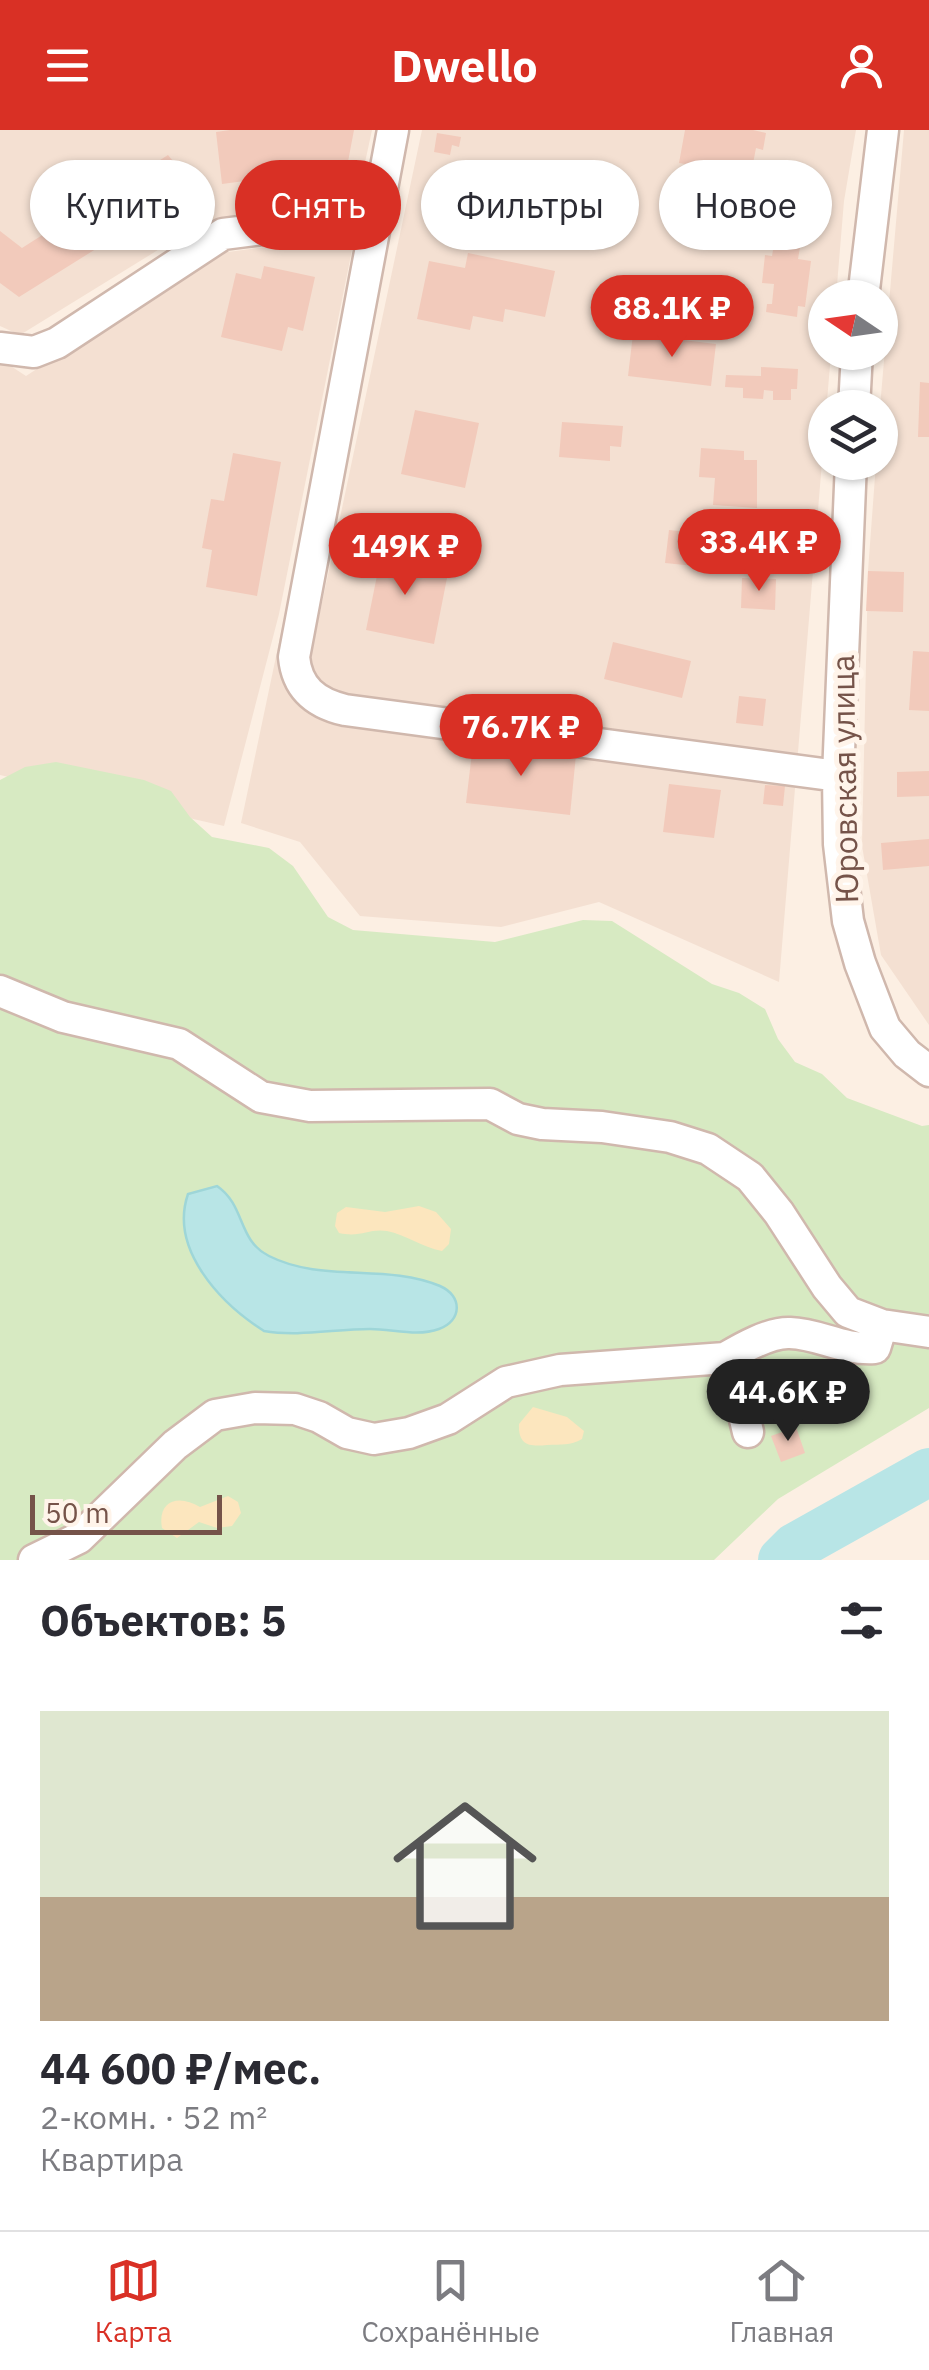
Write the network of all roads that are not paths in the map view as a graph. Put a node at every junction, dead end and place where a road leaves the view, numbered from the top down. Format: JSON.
{"nodes":[{"id":1,"x":393,"y":130,"type":"edge"},
{"id":2,"x":882,"y":130,"type":"edge"},
{"id":3,"x":387,"y":160,"type":"edge"},
{"id":4,"x":235,"y":232,"type":"edge"},
{"id":5,"x":370,"y":250,"type":"edge"},
{"id":6,"x":865,"y":280,"type":"edge"},
{"id":7,"x":0,"y":348,"type":"edge"},
{"id":8,"x":850,"y":480,"type":"edge"},
{"id":9,"x":838,"y":776,"type":"junction"},
{"id":10,"x":0,"y":991,"type":"edge"},
{"id":11,"x":929,"y":1071,"type":"edge"},
{"id":12,"x":882,"y":1326,"type":"junction"},
{"id":13,"x":929,"y":1332,"type":"edge"},
{"id":14,"x":725,"y":1358,"type":"junction"},
{"id":15,"x":748,"y":1432,"type":"dead end"},
{"id":16,"x":34,"y":1560,"type":"edge"}],
"edges":[{"from":1,"to":3,"type":"street"},
{"from":2,"to":6,"type":"street"},
{"from":4,"to":7,"type":"street"},
{"from":5,"to":9,"type":"street"},
{"from":8,"to":9,"type":"street","name":"Юровская улица"},
{"from":9,"to":11,"type":"street","name":"Юровская улица"},
{"from":10,"to":12,"type":"street"},
{"from":12,"to":13,"type":"street"},
{"from":12,"to":14,"type":"street"},
{"from":14,"to":15,"type":"street"},
{"from":14,"to":16,"type":"street"}]}
